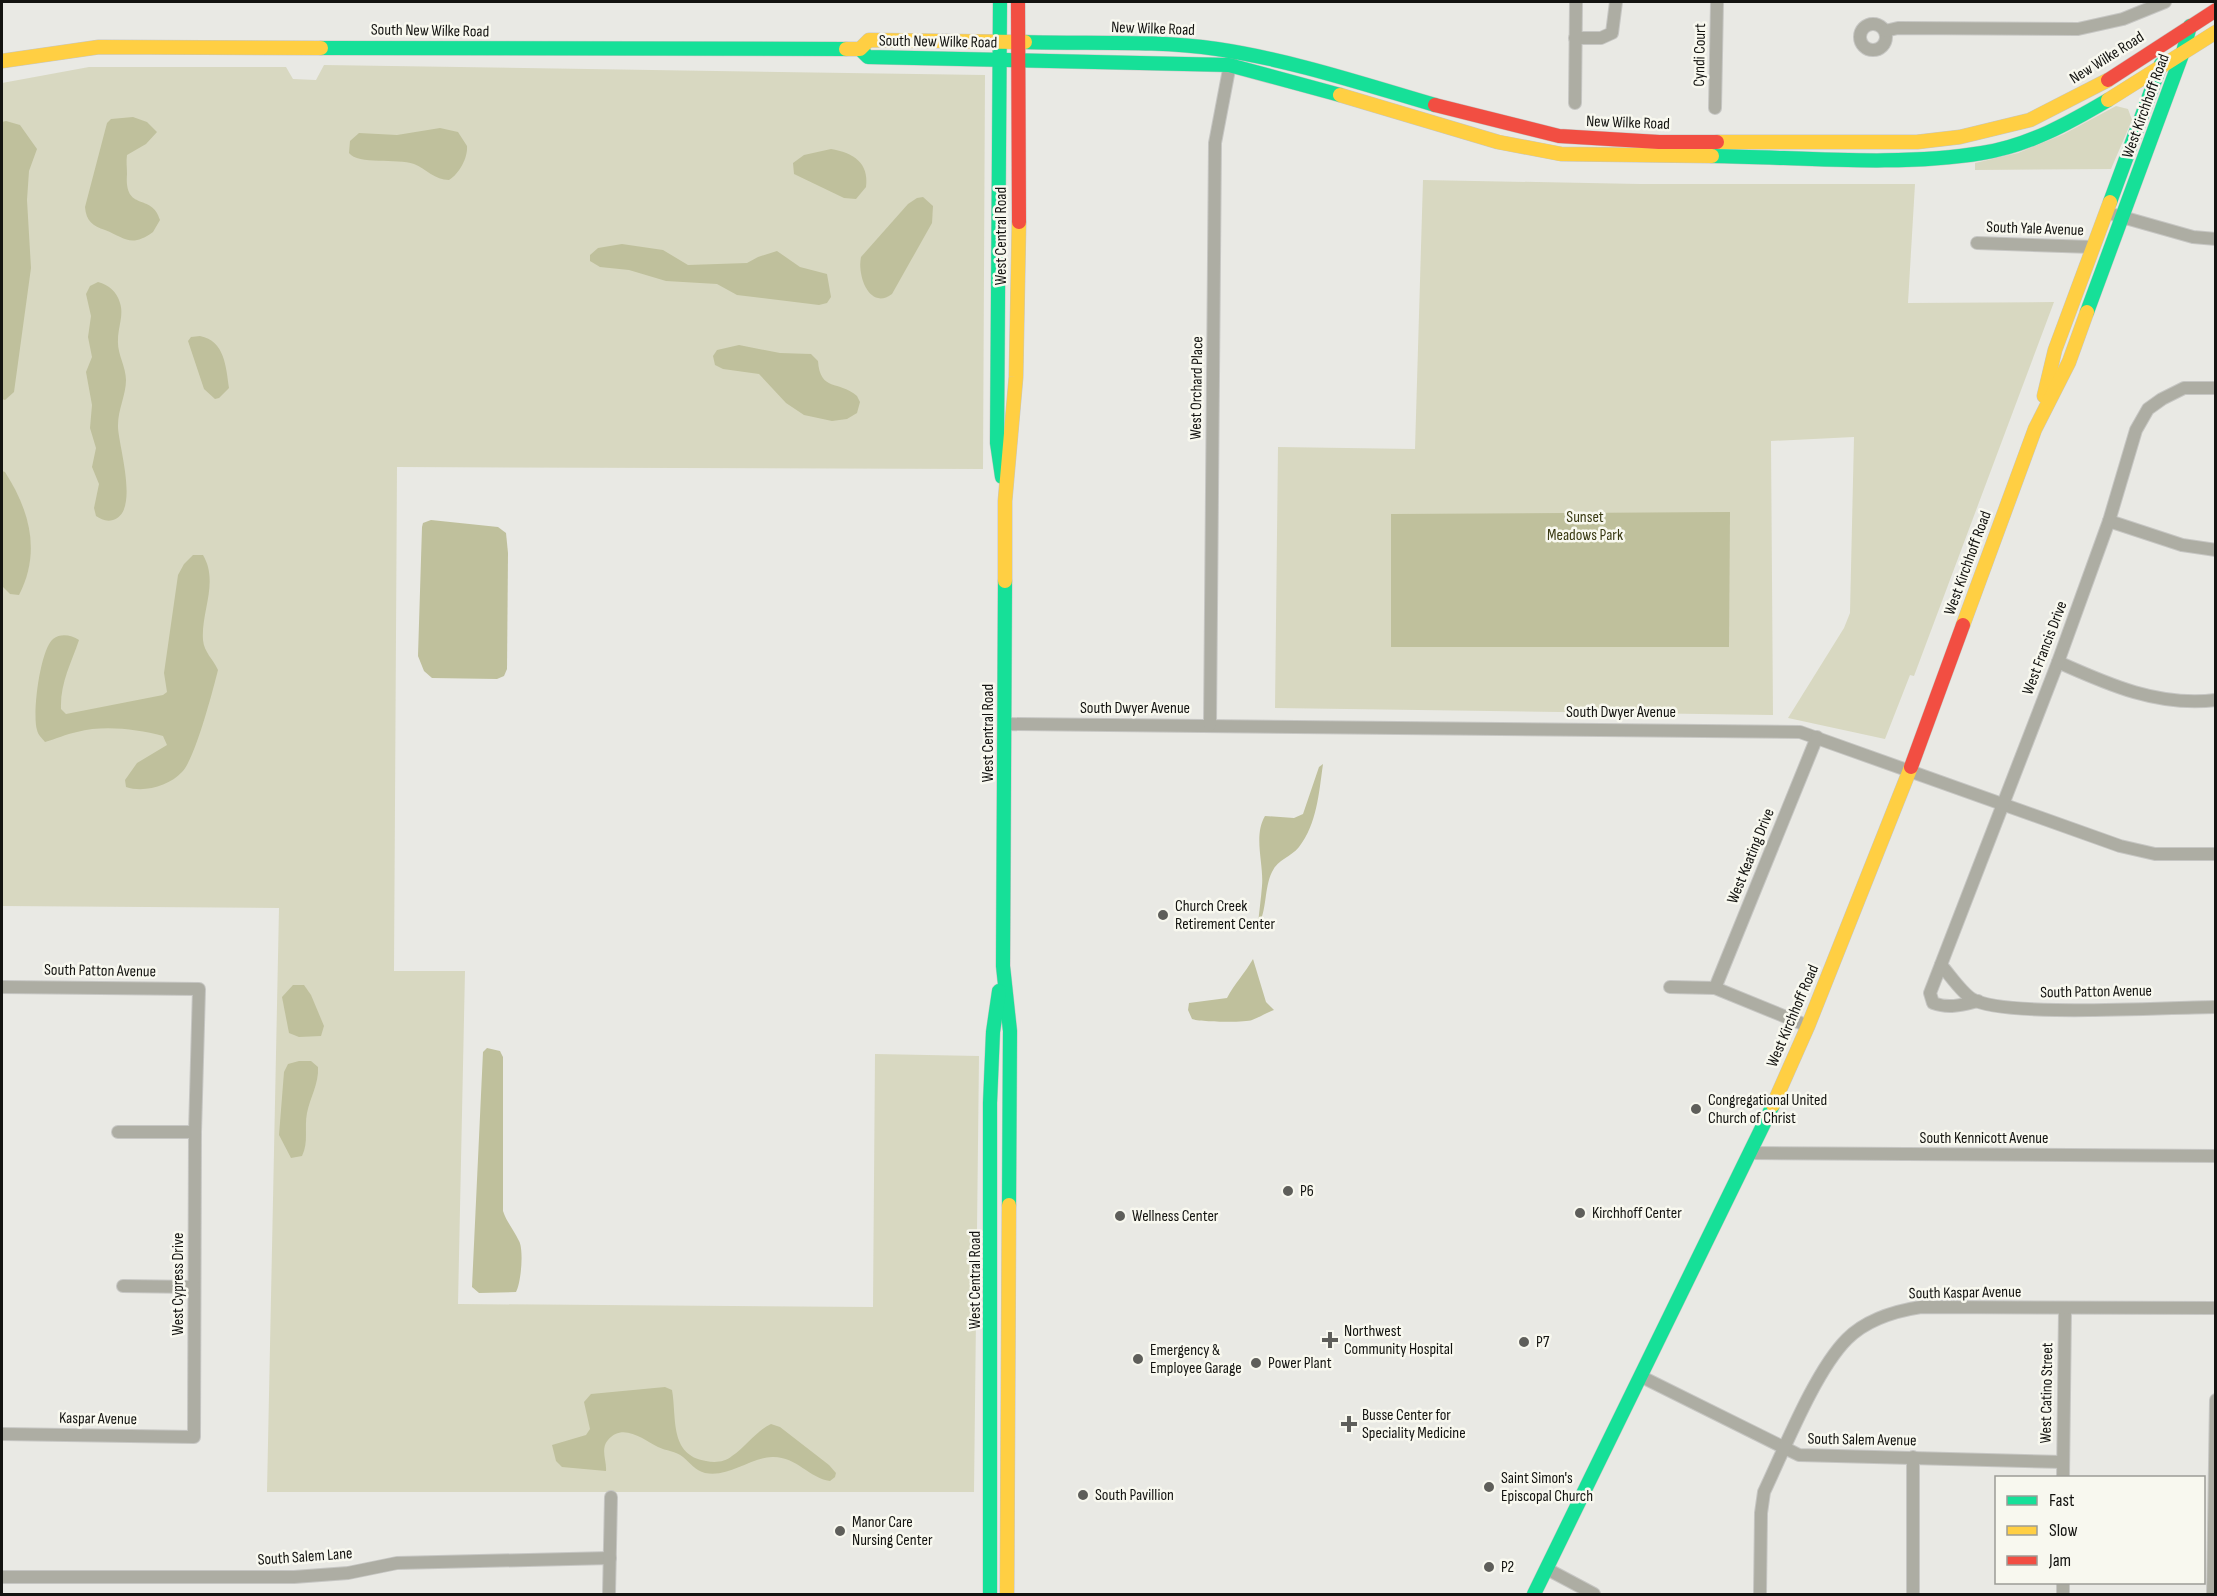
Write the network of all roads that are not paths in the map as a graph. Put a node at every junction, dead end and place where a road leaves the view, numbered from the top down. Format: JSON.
{"nodes":[{"id":1,"x":1000,"y":2,"type":"edge"},
{"id":2,"x":1018,"y":2,"type":"edge"},
{"id":3,"x":1576,"y":2,"type":"edge"},
{"id":4,"x":1616,"y":2,"type":"edge"},
{"id":5,"x":1717,"y":2,"type":"edge"},
{"id":6,"x":2164,"y":2,"type":"edge"},
{"id":7,"x":2216,"y":10,"type":"edge"},
{"id":8,"x":2190,"y":26,"type":"junction"},
{"id":9,"x":1885,"y":31,"type":"dead end"},
{"id":10,"x":2216,"y":32,"type":"edge"},
{"id":11,"x":1575,"y":38,"type":"junction"},
{"id":12,"x":2170,"y":38,"type":"junction"},
{"id":13,"x":999,"y":43,"type":"junction"},
{"id":14,"x":1018,"y":43,"type":"junction"},
{"id":15,"x":860,"y":49,"type":"junction"},
{"id":16,"x":2183,"y":52,"type":"junction"},
{"id":17,"x":1231,"y":59,"type":"junction"},
{"id":18,"x":999,"y":60,"type":"junction"},
{"id":19,"x":1018,"y":60,"type":"junction"},
{"id":20,"x":2,"y":61,"type":"edge"},
{"id":21,"x":2160,"y":65,"type":"junction"},
{"id":22,"x":2106,"y":101,"type":"junction"},
{"id":23,"x":1575,"y":103,"type":"dead end"},
{"id":24,"x":1715,"y":108,"type":"dead end"},
{"id":25,"x":2138,"y":123,"type":"junction"},
{"id":26,"x":2106,"y":212,"type":"junction"},
{"id":27,"x":2124,"y":219,"type":"junction"},
{"id":28,"x":2215,"y":238,"type":"edge"},
{"id":29,"x":1977,"y":243,"type":"dead end"},
{"id":30,"x":2092,"y":247,"type":"junction"},
{"id":31,"x":2216,"y":388,"type":"edge"},
{"id":32,"x":2036,"y":429,"type":"junction"},
{"id":33,"x":1005,"y":501,"type":"junction"},
{"id":34,"x":2109,"y":521,"type":"junction"},
{"id":35,"x":2216,"y":550,"type":"edge"},
{"id":36,"x":2058,"y":662,"type":"junction"},
{"id":37,"x":2216,"y":700,"type":"edge"},
{"id":38,"x":1005,"y":724,"type":"junction"},
{"id":39,"x":1210,"y":725,"type":"junction"},
{"id":40,"x":1817,"y":737,"type":"junction"},
{"id":41,"x":1910,"y":770,"type":"junction"},
{"id":42,"x":2001,"y":805,"type":"junction"},
{"id":43,"x":2216,"y":854,"type":"edge"},
{"id":44,"x":1941,"y":965,"type":"junction"},
{"id":45,"x":1003,"y":966,"type":"junction"},
{"id":46,"x":2,"y":987,"type":"edge"},
{"id":47,"x":1670,"y":987,"type":"dead end"},
{"id":48,"x":1715,"y":988,"type":"junction"},
{"id":49,"x":199,"y":989,"type":"joint"},
{"id":50,"x":1978,"y":1001,"type":"junction"},
{"id":51,"x":2216,"y":1007,"type":"edge"},
{"id":52,"x":1808,"y":1026,"type":"junction"},
{"id":53,"x":118,"y":1132,"type":"dead end"},
{"id":54,"x":195,"y":1132,"type":"junction"},
{"id":55,"x":1752,"y":1153,"type":"junction"},
{"id":56,"x":2216,"y":1156,"type":"edge"},
{"id":57,"x":123,"y":1286,"type":"dead end"},
{"id":58,"x":194,"y":1287,"type":"junction"},
{"id":59,"x":2216,"y":1308,"type":"edge"},
{"id":60,"x":2065,"y":1309,"type":"junction"},
{"id":61,"x":1642,"y":1377,"type":"junction"},
{"id":62,"x":2216,"y":1400,"type":"edge"},
{"id":63,"x":2,"y":1434,"type":"edge"},
{"id":64,"x":194,"y":1437,"type":"joint"},
{"id":65,"x":1785,"y":1447,"type":"junction"},
{"id":66,"x":1913,"y":1457,"type":"junction"},
{"id":67,"x":2063,"y":1462,"type":"junction"},
{"id":68,"x":2063,"y":1476,"type":"edge"},
{"id":69,"x":611,"y":1497,"type":"dead end"},
{"id":70,"x":610,"y":1558,"type":"junction"},
{"id":71,"x":2215,"y":1565,"type":"edge"},
{"id":72,"x":1547,"y":1569,"type":"junction"},
{"id":73,"x":2,"y":1577,"type":"edge"},
{"id":74,"x":609,"y":1594,"type":"edge"},
{"id":75,"x":990,"y":1594,"type":"edge"},
{"id":76,"x":1007,"y":1594,"type":"edge"},
{"id":77,"x":1534,"y":1594,"type":"edge"},
{"id":78,"x":1594,"y":1594,"type":"edge"},
{"id":79,"x":1760,"y":1594,"type":"edge"},
{"id":80,"x":1912,"y":1594,"type":"edge"},
{"id":81,"x":2213,"y":1594,"type":"edge"}],
"edges":[{"from":1,"to":13,"type":"main road","name":"West Central Road"},
{"from":2,"to":14,"type":"main road","name":"West Central Road"},
{"from":3,"to":11,"type":"street"},
{"from":4,"to":11,"type":"street"},
{"from":5,"to":24,"type":"street","name":"Cyndi Court"},
{"from":6,"to":9,"type":"street"},
{"from":7,"to":8,"type":"main road","name":"New Wilke Road"},
{"from":8,"to":12,"type":"main road","name":"New Wilke Road"},
{"from":8,"to":16,"type":"main road","name":"West Kirchhoff Road"},
{"from":10,"to":16,"type":"main road","name":"New Wilke Road"},
{"from":11,"to":23,"type":"street"},
{"from":12,"to":17,"type":"main road","name":"New Wilke Road"},
{"from":12,"to":21,"type":"main road","name":"West Kirchhoff Road"},
{"from":13,"to":14,"type":"main road","name":"South New Wilke Road"},
{"from":13,"to":15,"type":"main road","name":"South New Wilke Road"},
{"from":13,"to":18,"type":"main road","name":"West Central Road"},
{"from":14,"to":17,"type":"main road","name":"New Wilke Road"},
{"from":14,"to":19,"type":"main road","name":"West Central Road"},
{"from":15,"to":18,"type":"main road","name":"South New Wilke Road"},
{"from":15,"to":20,"type":"main road","name":"South New Wilke Road"},
{"from":16,"to":21,"type":"main road","name":"New Wilke Road"},
{"from":16,"to":27,"type":"main road","name":"West Kirchhoff Road"},
{"from":17,"to":19,"type":"main road","name":"New Wilke Road"},
{"from":17,"to":22,"type":"main road","name":"New Wilke Road"},
{"from":17,"to":39,"type":"street","name":"West Orchard Place"},
{"from":18,"to":19,"type":"main road","name":"South New Wilke Road"},
{"from":18,"to":33,"type":"main road","name":"West Central Road"},
{"from":19,"to":33,"type":"main road","name":"West Central Road"},
{"from":21,"to":22,"type":"main road","name":"New Wilke Road"},
{"from":21,"to":25,"type":"main road","name":"West Kirchhoff Road"},
{"from":22,"to":25,"type":"main road"},
{"from":25,"to":26,"type":"main road","name":"West Kirchhoff Road"},
{"from":26,"to":27,"type":"street","name":"South Yale Avenue"},
{"from":26,"to":30,"type":"main road","name":"West Kirchhoff Road"},
{"from":27,"to":28,"type":"street","name":"South Yale Avenue"},
{"from":27,"to":32,"type":"main road","name":"West Kirchhoff Road"},
{"from":29,"to":30,"type":"street","name":"South Yale Avenue"},
{"from":30,"to":32,"type":"main road","name":"West Kirchhoff Road"},
{"from":31,"to":34,"type":"street","name":"West Francis Drive"},
{"from":32,"to":41,"type":"main road","name":"West Kirchhoff Road"},
{"from":33,"to":38,"type":"main road","name":"West Central Road"},
{"from":34,"to":35,"type":"street"},
{"from":34,"to":36,"type":"street","name":"West Francis Drive"},
{"from":36,"to":37,"type":"street"},
{"from":36,"to":42,"type":"street","name":"West Francis Drive"},
{"from":38,"to":39,"type":"street","name":"South Dwyer Avenue"},
{"from":38,"to":45,"type":"main road","name":"West Central Road"},
{"from":39,"to":40,"type":"street","name":"South Dwyer Avenue"},
{"from":40,"to":41,"type":"street","name":"South Dwyer Avenue"},
{"from":40,"to":48,"type":"street","name":"West Keating Drive"},
{"from":41,"to":42,"type":"street","name":"South Dwyer Avenue"},
{"from":41,"to":52,"type":"main road","name":"West Kirchhoff Road"},
{"from":42,"to":43,"type":"street","name":"South Dwyer Avenue"},
{"from":42,"to":44,"type":"street","name":"West Francis Drive"},
{"from":44,"to":50,"type":"street","name":"South Patton Avenue"},
{"from":44,"to":50,"type":"street","name":"South Patton Avenue"},
{"from":45,"to":75,"type":"main road","name":"West Central Road"},
{"from":45,"to":76,"type":"main road","name":"West Central Road"},
{"from":46,"to":49,"type":"street","name":"South Patton Avenue"},
{"from":47,"to":48,"type":"street"},
{"from":48,"to":52,"type":"street"},
{"from":49,"to":54,"type":"street","name":"West Cypress Drive"},
{"from":50,"to":51,"type":"street","name":"South Patton Avenue"},
{"from":52,"to":55,"type":"main road","name":"West Kirchhoff Road"},
{"from":53,"to":54,"type":"street"},
{"from":54,"to":58,"type":"street","name":"West Cypress Drive"},
{"from":55,"to":56,"type":"street","name":"South Kennicott Avenue"},
{"from":55,"to":61,"type":"main road","name":"West Kirchhoff Road"},
{"from":57,"to":58,"type":"street"},
{"from":58,"to":64,"type":"street","name":"West Cypress Drive"},
{"from":59,"to":60,"type":"street","name":"South Kaspar Avenue"},
{"from":60,"to":65,"type":"street","name":"South Kaspar Avenue"},
{"from":60,"to":67,"type":"street","name":"West Catino Street"},
{"from":61,"to":65,"type":"street","name":"South Salem Avenue"},
{"from":61,"to":72,"type":"main road","name":"West Kirchhoff Road"},
{"from":62,"to":71,"type":"street"},
{"from":63,"to":64,"type":"street","name":"Kaspar Avenue"},
{"from":65,"to":66,"type":"street","name":"South Salem Avenue"},
{"from":65,"to":79,"type":"street","name":"South Kaspar Avenue"},
{"from":66,"to":67,"type":"street","name":"South Salem Avenue"},
{"from":66,"to":80,"type":"street"},
{"from":67,"to":68,"type":"street","name":"West Catino Street"},
{"from":69,"to":70,"type":"street"},
{"from":70,"to":73,"type":"street","name":"South Salem Lane"},
{"from":70,"to":74,"type":"street"},
{"from":71,"to":81,"type":"street"},
{"from":72,"to":77,"type":"main road","name":"West Kirchhoff Road"},
{"from":72,"to":78,"type":"street"}]}
